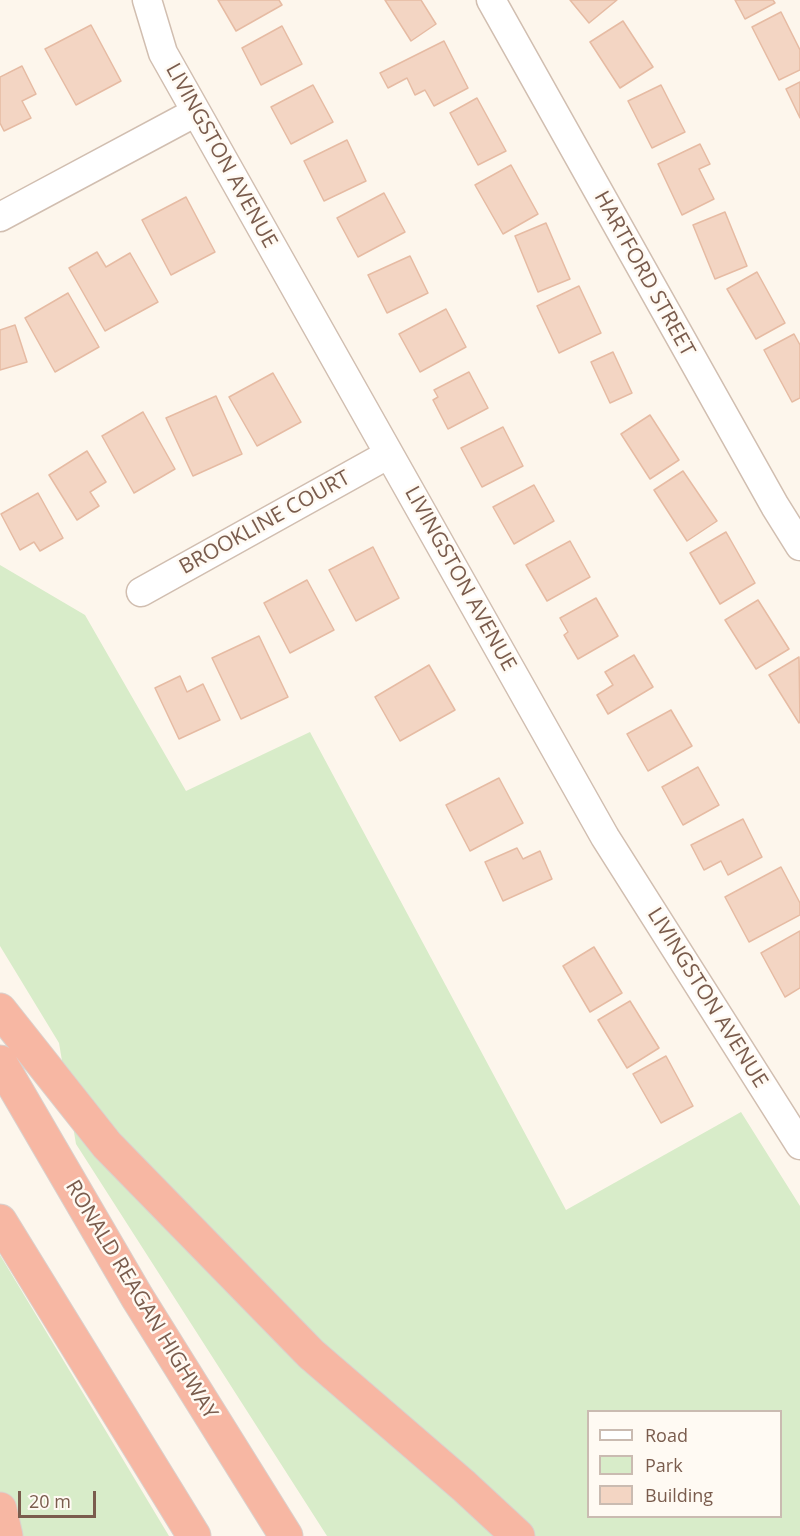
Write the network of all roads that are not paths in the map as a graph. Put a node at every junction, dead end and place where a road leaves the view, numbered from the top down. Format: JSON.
{"nodes":[{"id":1,"x":147,"y":0,"type":"edge"},
{"id":2,"x":491,"y":0,"type":"edge"},
{"id":3,"x":196,"y":112,"type":"junction"},
{"id":4,"x":0,"y":217,"type":"edge"},
{"id":5,"x":389,"y":454,"type":"junction"},
{"id":6,"x":800,"y":546,"type":"edge"},
{"id":7,"x":141,"y":592,"type":"dead end"},
{"id":8,"x":0,"y":1010,"type":"edge"},
{"id":9,"x":0,"y":1062,"type":"edge"},
{"id":10,"x":800,"y":1144,"type":"edge"},
{"id":11,"x":0,"y":1221,"type":"edge"},
{"id":12,"x":0,"y":1509,"type":"edge"},
{"id":13,"x":6,"y":1536,"type":"edge"},
{"id":14,"x":194,"y":1536,"type":"edge"},
{"id":15,"x":286,"y":1536,"type":"edge"},
{"id":16,"x":518,"y":1536,"type":"edge"}],
"edges":[{"from":1,"to":3,"type":"street","name":"LIVINGSTON AVENUE"},
{"from":2,"to":6,"type":"street","name":"HARTFORD STREET"},
{"from":3,"to":4,"type":"street"},
{"from":3,"to":5,"type":"street","name":"LIVINGSTON AVENUE"},
{"from":5,"to":7,"type":"street","name":"BROOKLINE COURT"},
{"from":5,"to":10,"type":"street","name":"LIVINGSTON AVENUE"},
{"from":8,"to":16,"type":"highway"},
{"from":9,"to":15,"type":"highway","name":"RONALD REAGAN HIGHWAY"},
{"from":11,"to":14,"type":"highway"},
{"from":12,"to":13,"type":"highway"}]}
